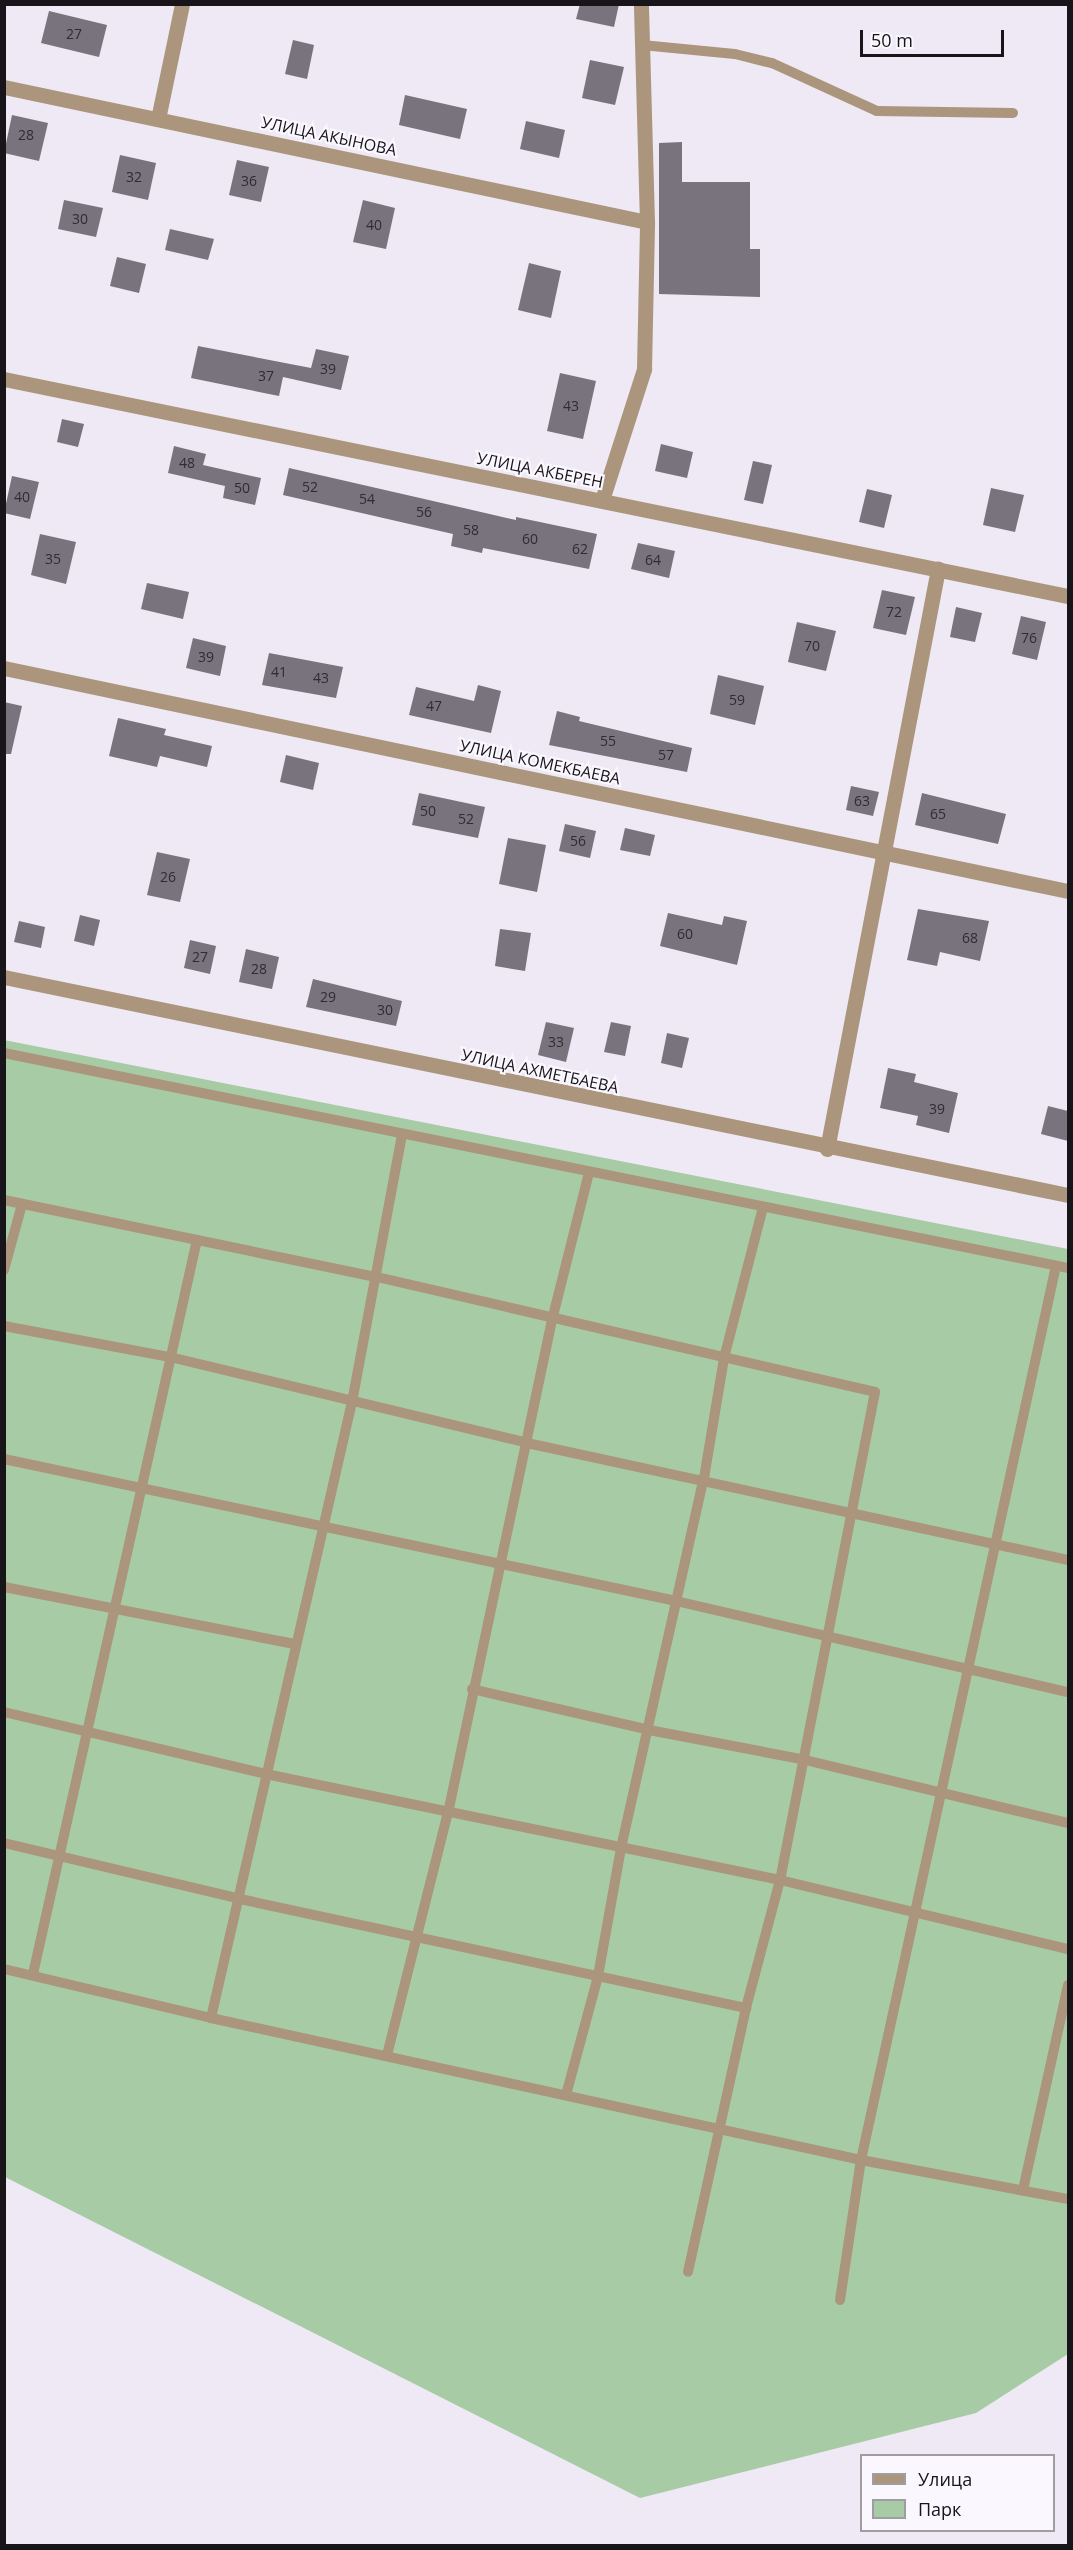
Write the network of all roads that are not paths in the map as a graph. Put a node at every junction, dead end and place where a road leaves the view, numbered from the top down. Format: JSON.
{"nodes":[{"id":1,"x":182,"y":4,"type":"edge"},
{"id":2,"x":641,"y":4,"type":"edge"},
{"id":3,"x":642,"y":45,"type":"junction"},
{"id":4,"x":4,"y":87,"type":"edge"},
{"id":5,"x":1013,"y":112,"type":"dead end"},
{"id":6,"x":158,"y":119,"type":"junction"},
{"id":7,"x":647,"y":222,"type":"junction"},
{"id":8,"x":4,"y":379,"type":"edge"},
{"id":9,"x":602,"y":500,"type":"junction"},
{"id":10,"x":938,"y":569,"type":"junction"},
{"id":11,"x":1068,"y":596,"type":"edge"},
{"id":12,"x":4,"y":668,"type":"edge"},
{"id":13,"x":886,"y":853,"type":"junction"},
{"id":14,"x":1068,"y":891,"type":"edge"},
{"id":15,"x":4,"y":977,"type":"edge"},
{"id":16,"x":4,"y":1053,"type":"edge"},
{"id":17,"x":402,"y":1136,"type":"junction"},
{"id":18,"x":827,"y":1149,"type":"junction"},
{"id":19,"x":588,"y":1173,"type":"junction"},
{"id":20,"x":1068,"y":1195,"type":"edge"},
{"id":21,"x":4,"y":1200,"type":"edge"},
{"id":22,"x":22,"y":1204,"type":"junction"},
{"id":23,"x":763,"y":1207,"type":"junction"},
{"id":24,"x":197,"y":1240,"type":"junction"},
{"id":25,"x":1056,"y":1266,"type":"junction"},
{"id":26,"x":1068,"y":1268,"type":"edge"},
{"id":27,"x":4,"y":1270,"type":"edge"},
{"id":28,"x":377,"y":1277,"type":"junction"},
{"id":29,"x":552,"y":1320,"type":"junction"},
{"id":30,"x":4,"y":1326,"type":"edge"},
{"id":31,"x":170,"y":1357,"type":"junction"},
{"id":32,"x":724,"y":1358,"type":"junction"},
{"id":33,"x":352,"y":1402,"type":"junction"},
{"id":34,"x":527,"y":1443,"type":"junction"},
{"id":35,"x":4,"y":1459,"type":"edge"},
{"id":36,"x":704,"y":1479,"type":"junction"},
{"id":37,"x":141,"y":1490,"type":"junction"},
{"id":38,"x":852,"y":1511,"type":"junction"},
{"id":39,"x":321,"y":1529,"type":"junction"},
{"id":40,"x":998,"y":1544,"type":"junction"},
{"id":41,"x":1068,"y":1560,"type":"edge"},
{"id":42,"x":500,"y":1566,"type":"junction"},
{"id":43,"x":4,"y":1587,"type":"edge"},
{"id":44,"x":676,"y":1601,"type":"junction"},
{"id":45,"x":116,"y":1612,"type":"junction"},
{"id":46,"x":825,"y":1636,"type":"junction"},
{"id":47,"x":294,"y":1644,"type":"junction"},
{"id":48,"x":968,"y":1669,"type":"junction"},
{"id":49,"x":472,"y":1689,"type":"junction"},
{"id":50,"x":1068,"y":1692,"type":"edge"},
{"id":51,"x":4,"y":1712,"type":"edge"},
{"id":52,"x":650,"y":1730,"type":"junction"},
{"id":53,"x":90,"y":1732,"type":"junction"},
{"id":54,"x":801,"y":1759,"type":"junction"},
{"id":55,"x":266,"y":1774,"type":"junction"},
{"id":56,"x":941,"y":1793,"type":"junction"},
{"id":57,"x":448,"y":1813,"type":"junction"},
{"id":58,"x":1068,"y":1823,"type":"edge"},
{"id":59,"x":4,"y":1843,"type":"edge"},
{"id":60,"x":621,"y":1848,"type":"junction"},
{"id":61,"x":59,"y":1855,"type":"junction"},
{"id":62,"x":780,"y":1880,"type":"junction"},
{"id":63,"x":240,"y":1899,"type":"junction"},
{"id":64,"x":915,"y":1914,"type":"junction"},
{"id":65,"x":420,"y":1935,"type":"junction"},
{"id":66,"x":1068,"y":1949,"type":"edge"},
{"id":67,"x":4,"y":1969,"type":"edge"},
{"id":68,"x":33,"y":1974,"type":"junction"},
{"id":69,"x":598,"y":1976,"type":"junction"},
{"id":70,"x":1068,"y":1986,"type":"edge"},
{"id":71,"x":746,"y":2008,"type":"junction"},
{"id":72,"x":211,"y":2018,"type":"junction"},
{"id":73,"x":387,"y":2055,"type":"junction"},
{"id":74,"x":566,"y":2095,"type":"junction"},
{"id":75,"x":720,"y":2128,"type":"junction"},
{"id":76,"x":861,"y":2160,"type":"junction"},
{"id":77,"x":1023,"y":2190,"type":"junction"},
{"id":78,"x":1068,"y":2199,"type":"edge"},
{"id":79,"x":688,"y":2272,"type":"dead end"},
{"id":80,"x":840,"y":2300,"type":"dead end"}],
"edges":[{"from":1,"to":6,"type":"street"},
{"from":2,"to":3,"type":"street"},
{"from":3,"to":5,"type":"lane"},
{"from":3,"to":7,"type":"street"},
{"from":4,"to":6,"type":"street","name":"УЛИЦА АКЫНОВА"},
{"from":6,"to":7,"type":"street","name":"УЛИЦА АКЫНОВА"},
{"from":7,"to":9,"type":"street"},
{"from":8,"to":9,"type":"street","name":"УЛИЦА АКБЕРЕН"},
{"from":9,"to":10,"type":"street","name":"УЛИЦА АКБЕРЕН"},
{"from":10,"to":11,"type":"street","name":"УЛИЦА АКБЕРЕН"},
{"from":10,"to":13,"type":"street"},
{"from":12,"to":13,"type":"street","name":"УЛИЦА КОМЕКБАЕВА"},
{"from":13,"to":14,"type":"street","name":"УЛИЦА КОМЕКБАЕВА"},
{"from":13,"to":18,"type":"street"},
{"from":15,"to":18,"type":"street","name":"УЛИЦА АХМЕТБАЕВА"},
{"from":16,"to":17,"type":"lane"},
{"from":17,"to":19,"type":"lane"},
{"from":17,"to":28,"type":"lane"},
{"from":18,"to":20,"type":"street","name":"УЛИЦА АХМЕТБАЕВА"},
{"from":19,"to":23,"type":"lane"},
{"from":19,"to":29,"type":"lane"},
{"from":21,"to":22,"type":"lane"},
{"from":22,"to":24,"type":"lane"},
{"from":22,"to":27,"type":"lane"},
{"from":23,"to":25,"type":"lane"},
{"from":23,"to":32,"type":"lane"},
{"from":24,"to":28,"type":"lane"},
{"from":24,"to":31,"type":"lane"},
{"from":25,"to":26,"type":"lane"},
{"from":25,"to":40,"type":"lane"},
{"from":28,"to":29,"type":"lane"},
{"from":28,"to":33,"type":"lane"},
{"from":29,"to":32,"type":"lane"},
{"from":29,"to":34,"type":"lane"},
{"from":30,"to":31,"type":"lane"},
{"from":31,"to":33,"type":"lane"},
{"from":31,"to":37,"type":"lane"},
{"from":32,"to":36,"type":"lane"},
{"from":32,"to":38,"type":"lane"},
{"from":33,"to":34,"type":"lane"},
{"from":33,"to":39,"type":"lane"},
{"from":34,"to":36,"type":"lane"},
{"from":34,"to":42,"type":"lane"},
{"from":35,"to":37,"type":"lane"},
{"from":36,"to":38,"type":"lane"},
{"from":36,"to":44,"type":"lane"},
{"from":37,"to":39,"type":"lane"},
{"from":37,"to":45,"type":"lane"},
{"from":38,"to":40,"type":"lane"},
{"from":38,"to":46,"type":"lane"},
{"from":39,"to":42,"type":"lane"},
{"from":39,"to":47,"type":"lane"},
{"from":40,"to":41,"type":"lane"},
{"from":40,"to":48,"type":"lane"},
{"from":42,"to":44,"type":"lane"},
{"from":42,"to":49,"type":"lane"},
{"from":43,"to":45,"type":"lane"},
{"from":44,"to":46,"type":"lane"},
{"from":44,"to":52,"type":"lane"},
{"from":45,"to":47,"type":"lane"},
{"from":45,"to":53,"type":"lane"},
{"from":46,"to":48,"type":"lane"},
{"from":46,"to":54,"type":"lane"},
{"from":47,"to":55,"type":"lane"},
{"from":48,"to":50,"type":"lane"},
{"from":48,"to":56,"type":"lane"},
{"from":49,"to":52,"type":"lane"},
{"from":49,"to":57,"type":"lane"},
{"from":51,"to":53,"type":"lane"},
{"from":52,"to":54,"type":"lane"},
{"from":52,"to":60,"type":"lane"},
{"from":53,"to":55,"type":"lane"},
{"from":53,"to":61,"type":"lane"},
{"from":54,"to":56,"type":"lane"},
{"from":54,"to":62,"type":"lane"},
{"from":55,"to":57,"type":"lane"},
{"from":55,"to":63,"type":"lane"},
{"from":56,"to":58,"type":"lane"},
{"from":56,"to":64,"type":"lane"},
{"from":57,"to":60,"type":"lane"},
{"from":57,"to":65,"type":"lane"},
{"from":59,"to":61,"type":"lane"},
{"from":60,"to":62,"type":"lane"},
{"from":60,"to":69,"type":"lane"},
{"from":61,"to":63,"type":"lane"},
{"from":61,"to":68,"type":"lane"},
{"from":62,"to":64,"type":"lane"},
{"from":62,"to":71,"type":"lane"},
{"from":63,"to":65,"type":"lane"},
{"from":63,"to":72,"type":"lane"},
{"from":64,"to":66,"type":"lane"},
{"from":64,"to":76,"type":"lane"},
{"from":65,"to":69,"type":"lane"},
{"from":65,"to":73,"type":"lane"},
{"from":67,"to":68,"type":"lane"},
{"from":68,"to":72,"type":"lane"},
{"from":69,"to":71,"type":"lane"},
{"from":69,"to":74,"type":"lane"},
{"from":70,"to":77,"type":"lane"},
{"from":71,"to":75,"type":"lane"},
{"from":72,"to":73,"type":"lane"},
{"from":73,"to":74,"type":"lane"},
{"from":74,"to":75,"type":"lane"},
{"from":75,"to":76,"type":"lane"},
{"from":75,"to":79,"type":"lane"},
{"from":76,"to":77,"type":"lane"},
{"from":76,"to":80,"type":"lane"},
{"from":77,"to":78,"type":"lane"}]}
